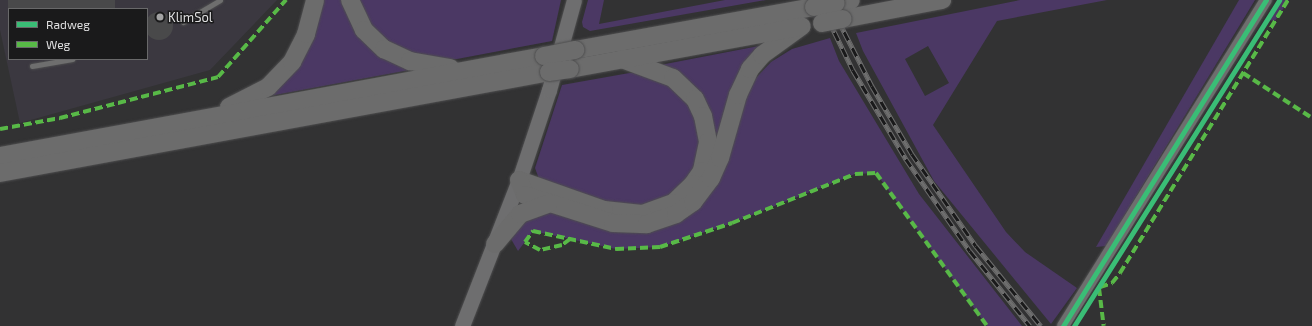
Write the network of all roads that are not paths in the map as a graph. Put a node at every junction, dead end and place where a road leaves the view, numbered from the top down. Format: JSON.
{"nodes":[{"id":1,"x":220,"y":0,"type":"edge"},
{"id":2,"x":315,"y":0,"type":"edge"},
{"id":3,"x":350,"y":0,"type":"edge"},
{"id":4,"x":574,"y":0,"type":"edge"},
{"id":5,"x":942,"y":0,"type":"edge"},
{"id":6,"x":1266,"y":0,"type":"edge"},
{"id":7,"x":843,"y":1,"type":"edge"},
{"id":8,"x":183,"y":22,"type":"dead end"},
{"id":9,"x":802,"y":26,"type":"junction"},
{"id":10,"x":622,"y":59,"type":"junction"},
{"id":11,"x":66,"y":60,"type":"edge"},
{"id":12,"x":32,"y":66,"type":"dead end"},
{"id":13,"x":463,"y":71,"type":"junction"},
{"id":14,"x":212,"y":117,"type":"junction"},
{"id":15,"x":0,"y":156,"type":"edge"},
{"id":16,"x":0,"y":173,"type":"edge"},
{"id":17,"x":519,"y":180,"type":"junction"},
{"id":18,"x":548,"y":204,"type":"junction"},
{"id":19,"x":494,"y":244,"type":"junction"},
{"id":20,"x":462,"y":326,"type":"edge"},
{"id":21,"x":1063,"y":326,"type":"edge"}],
"edges":[{"from":1,"to":8,"type":"lane"},
{"from":2,"to":14,"type":"highway"},
{"from":3,"to":13,"type":"highway"},
{"from":4,"to":17,"type":"main road"},
{"from":5,"to":9,"type":"highway","bridge":true},
{"from":6,"to":21,"type":"street"},
{"from":7,"to":13,"type":"highway","bridge":true},
{"from":9,"to":10,"type":"highway"},
{"from":9,"to":18,"type":"highway"},
{"from":10,"to":16,"type":"highway","bridge":true},
{"from":10,"to":17,"type":"highway"},
{"from":11,"to":12,"type":"lane"},
{"from":13,"to":14,"type":"highway"},
{"from":14,"to":15,"type":"highway"},
{"from":17,"to":18,"type":"highway"},
{"from":17,"to":19,"type":"main road"},
{"from":18,"to":19,"type":"highway"},
{"from":19,"to":20,"type":"main road"}]}
